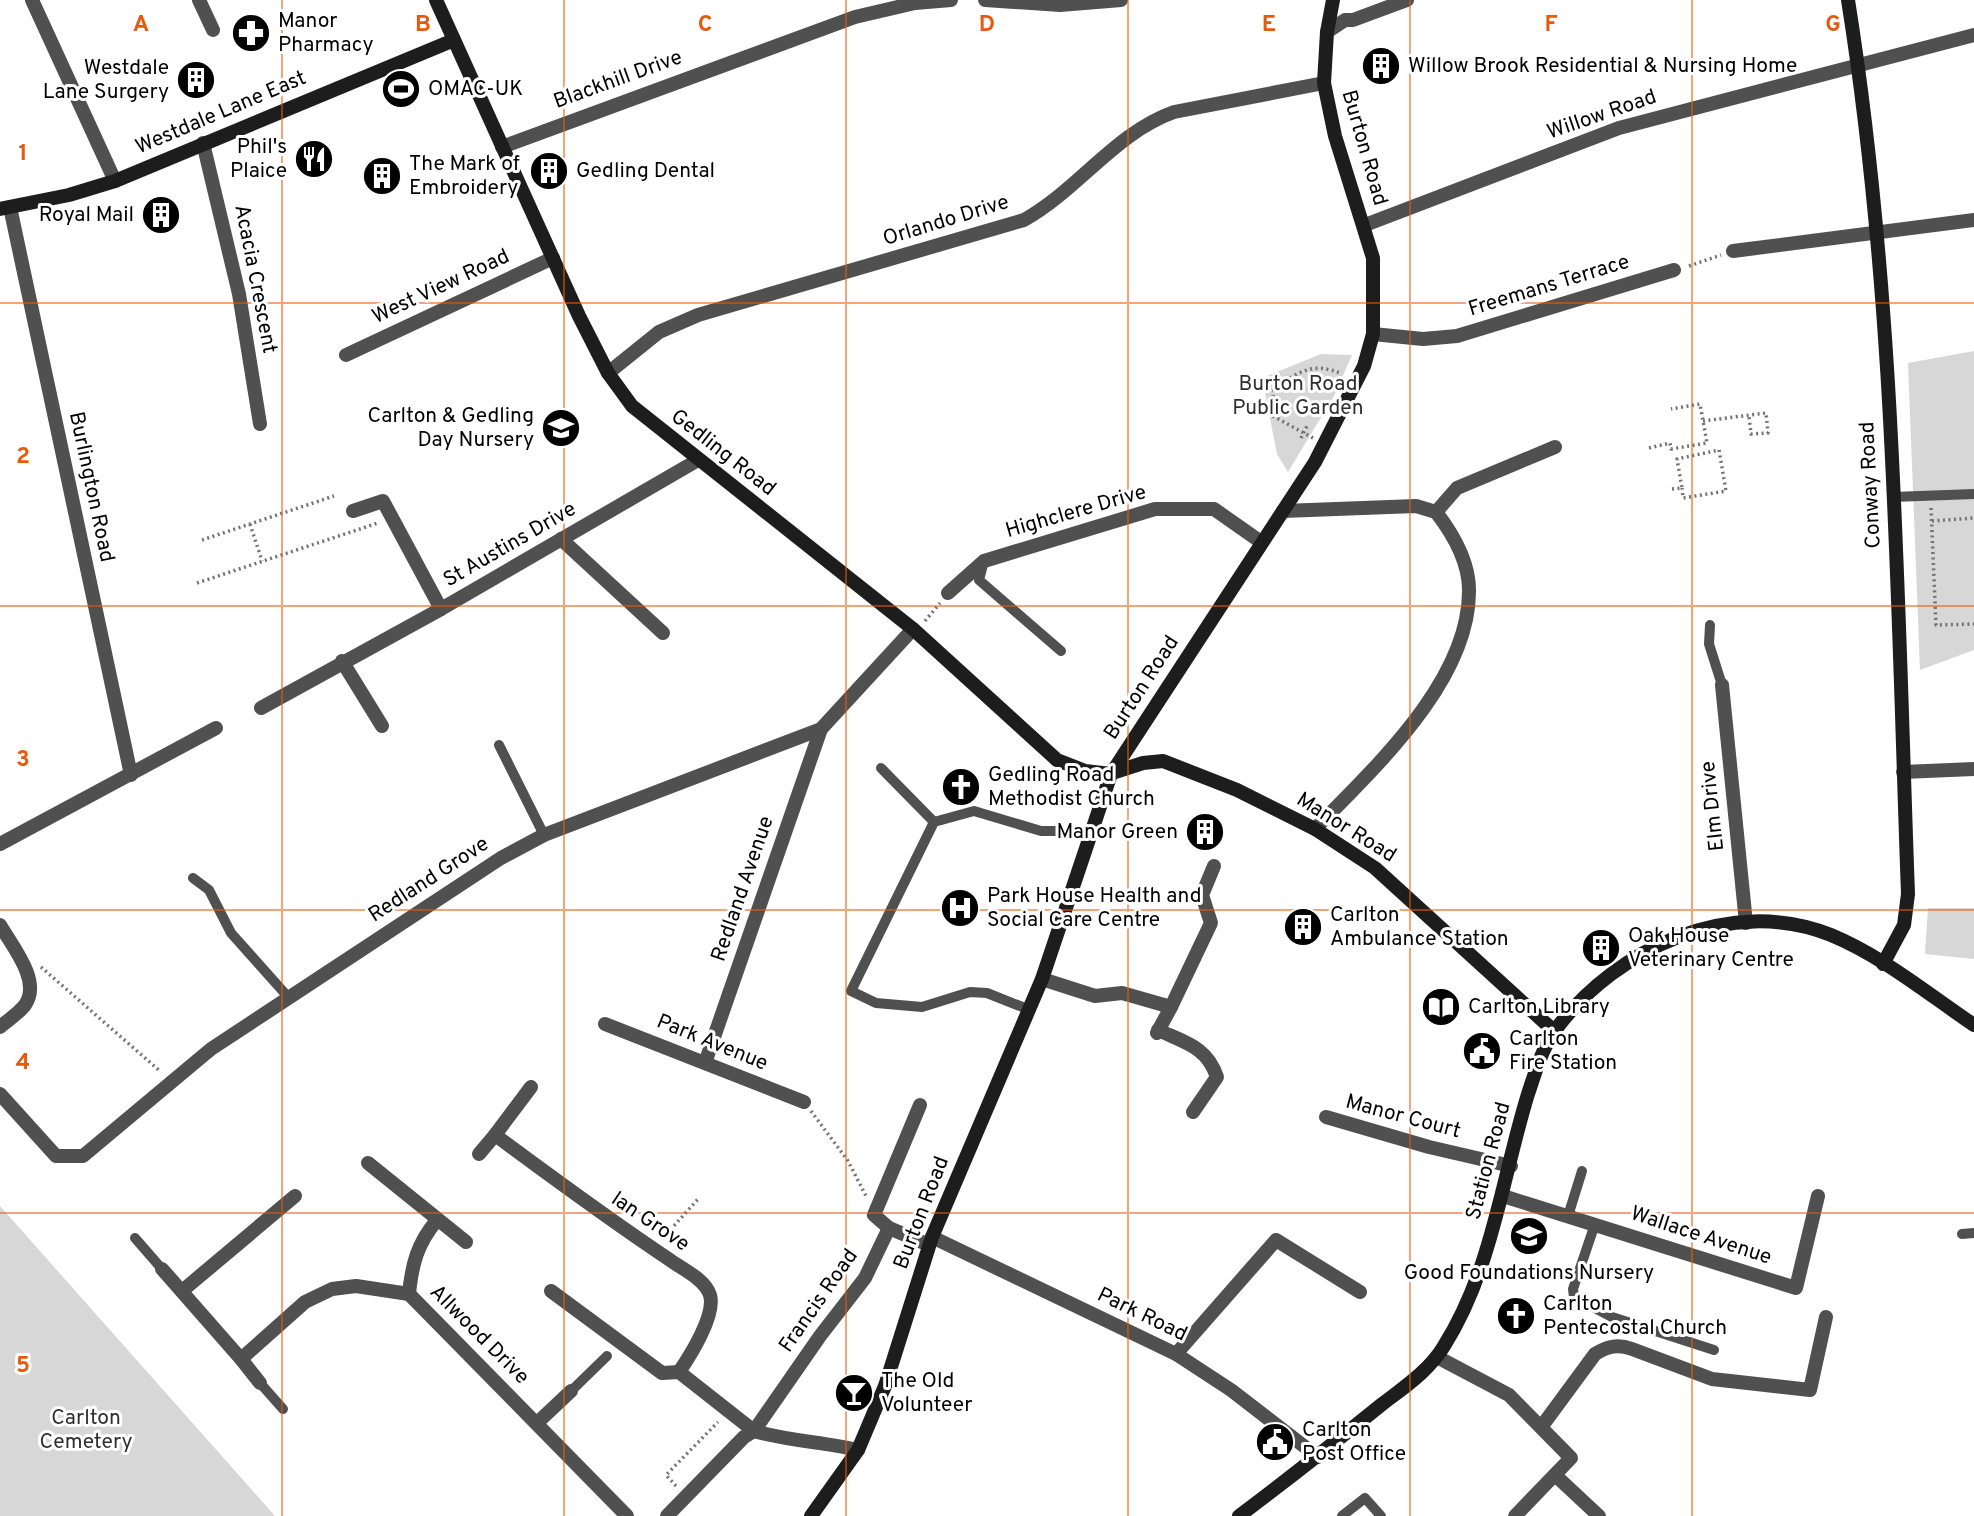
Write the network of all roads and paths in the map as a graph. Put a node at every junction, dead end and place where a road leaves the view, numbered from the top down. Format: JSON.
{"nodes":[{"id":1,"x":32,"y":0,"type":"edge"},
{"id":2,"x":199,"y":0,"type":"edge"},
{"id":3,"x":436,"y":0,"type":"edge"},
{"id":4,"x":951,"y":0,"type":"edge"},
{"id":5,"x":985,"y":0,"type":"edge"},
{"id":6,"x":1121,"y":0,"type":"edge"},
{"id":7,"x":1333,"y":0,"type":"edge"},
{"id":8,"x":1406,"y":0,"type":"edge"},
{"id":9,"x":1848,"y":0,"type":"edge"},
{"id":10,"x":214,"y":30,"type":"dead end"},
{"id":11,"x":1327,"y":32,"type":"junction"},
{"id":12,"x":1974,"y":35,"type":"edge"},
{"id":13,"x":454,"y":40,"type":"junction"},
{"id":14,"x":1858,"y":63,"type":"junction"},
{"id":15,"x":1324,"y":83,"type":"junction"},
{"id":16,"x":203,"y":143,"type":"junction"},
{"id":17,"x":502,"y":147,"type":"junction"},
{"id":18,"x":115,"y":181,"type":"junction"},
{"id":19,"x":5,"y":208,"type":"edge"},
{"id":20,"x":1974,"y":220,"type":"edge"},
{"id":21,"x":1365,"y":225,"type":"junction"},
{"id":22,"x":1875,"y":231,"type":"junction"},
{"id":23,"x":1733,"y":251,"type":"joint"},
{"id":24,"x":553,"y":258,"type":"junction"},
{"id":25,"x":1674,"y":270,"type":"joint"},
{"id":26,"x":1373,"y":334,"type":"junction"},
{"id":27,"x":346,"y":355,"type":"dead end"},
{"id":28,"x":608,"y":373,"type":"junction"},
{"id":29,"x":1333,"y":379,"type":"dead end"},
{"id":30,"x":1671,"y":409,"type":"dead end"},
{"id":31,"x":1749,"y":416,"type":"junction"},
{"id":32,"x":1703,"y":421,"type":"junction"},
{"id":33,"x":260,"y":424,"type":"dead end"},
{"id":34,"x":1307,"y":426,"type":"dead end"},
{"id":35,"x":1301,"y":432,"type":"dead end"},
{"id":36,"x":1301,"y":438,"type":"dead end"},
{"id":37,"x":1649,"y":447,"type":"dead end"},
{"id":38,"x":698,"y":460,"type":"junction"},
{"id":39,"x":1553,"y":463,"type":"dead end"},
{"id":40,"x":1682,"y":488,"type":"junction"},
{"id":41,"x":1672,"y":489,"type":"dead end"},
{"id":42,"x":1974,"y":494,"type":"edge"},
{"id":43,"x":334,"y":496,"type":"dead end"},
{"id":44,"x":1893,"y":497,"type":"junction"},
{"id":45,"x":353,"y":511,"type":"dead end"},
{"id":46,"x":1283,"y":511,"type":"junction"},
{"id":47,"x":1436,"y":512,"type":"junction"},
{"id":48,"x":1974,"y":518,"type":"edge"},
{"id":49,"x":386,"y":523,"type":"dead end"},
{"id":50,"x":250,"y":524,"type":"junction"},
{"id":51,"x":561,"y":539,"type":"junction"},
{"id":52,"x":202,"y":541,"type":"dead end"},
{"id":53,"x":1261,"y":542,"type":"junction"},
{"id":54,"x":262,"y":561,"type":"junction"},
{"id":55,"x":984,"y":561,"type":"junction"},
{"id":56,"x":197,"y":583,"type":"dead end"},
{"id":57,"x":948,"y":593,"type":"joint"},
{"id":58,"x":441,"y":609,"type":"junction"},
{"id":59,"x":1974,"y":624,"type":"edge"},
{"id":60,"x":1710,"y":625,"type":"dead end"},
{"id":61,"x":913,"y":629,"type":"junction"},
{"id":62,"x":663,"y":633,"type":"dead end"},
{"id":63,"x":1061,"y":651,"type":"dead end"},
{"id":64,"x":342,"y":662,"type":"junction"},
{"id":65,"x":1722,"y":685,"type":"joint"},
{"id":66,"x":261,"y":708,"type":"dead end"},
{"id":67,"x":382,"y":726,"type":"dead end"},
{"id":68,"x":216,"y":728,"type":"dead end"},
{"id":69,"x":821,"y":729,"type":"junction"},
{"id":70,"x":499,"y":745,"type":"dead end"},
{"id":71,"x":881,"y":768,"type":"dead end"},
{"id":72,"x":1974,"y":769,"type":"edge"},
{"id":73,"x":1903,"y":772,"type":"junction"},
{"id":74,"x":1111,"y":774,"type":"junction"},
{"id":75,"x":131,"y":775,"type":"junction"},
{"id":76,"x":934,"y":822,"type":"junction"},
{"id":77,"x":1315,"y":829,"type":"junction"},
{"id":78,"x":544,"y":835,"type":"junction"},
{"id":79,"x":1088,"y":838,"type":"junction"},
{"id":80,"x":0,"y":844,"type":"edge"},
{"id":81,"x":1214,"y":866,"type":"dead end"},
{"id":82,"x":193,"y":878,"type":"dead end"},
{"id":83,"x":1746,"y":923,"type":"junction"},
{"id":84,"x":0,"y":925,"type":"edge"},
{"id":85,"x":1884,"y":964,"type":"junction"},
{"id":86,"x":26,"y":973,"type":"junction"},
{"id":87,"x":1042,"y":979,"type":"junction"},
{"id":88,"x":289,"y":998,"type":"junction"},
{"id":89,"x":1171,"y":1007,"type":"junction"},
{"id":90,"x":1030,"y":1010,"type":"junction"},
{"id":91,"x":605,"y":1024,"type":"dead end"},
{"id":92,"x":1974,"y":1025,"type":"edge"},
{"id":93,"x":0,"y":1027,"type":"edge"},
{"id":94,"x":1554,"y":1031,"type":"junction"},
{"id":95,"x":705,"y":1063,"type":"junction"},
{"id":96,"x":170,"y":1083,"type":"junction"},
{"id":97,"x":531,"y":1087,"type":"dead end"},
{"id":98,"x":0,"y":1094,"type":"edge"},
{"id":99,"x":804,"y":1102,"type":"joint"},
{"id":100,"x":920,"y":1105,"type":"dead end"},
{"id":101,"x":1193,"y":1112,"type":"dead end"},
{"id":102,"x":1326,"y":1117,"type":"dead end"},
{"id":103,"x":495,"y":1135,"type":"junction"},
{"id":104,"x":479,"y":1154,"type":"dead end"},
{"id":105,"x":368,"y":1163,"type":"dead end"},
{"id":106,"x":1511,"y":1166,"type":"junction"},
{"id":107,"x":1582,"y":1171,"type":"dead end"},
{"id":108,"x":295,"y":1196,"type":"dead end"},
{"id":109,"x":1503,"y":1196,"type":"junction"},
{"id":110,"x":1818,"y":1196,"type":"dead end"},
{"id":111,"x":699,"y":1198,"type":"dead end"},
{"id":112,"x":879,"y":1201,"type":"junction"},
{"id":113,"x":1568,"y":1216,"type":"junction"},
{"id":114,"x":436,"y":1220,"type":"junction"},
{"id":115,"x":1595,"y":1224,"type":"junction"},
{"id":116,"x":890,"y":1228,"type":"junction"},
{"id":117,"x":1974,"y":1233,"type":"edge"},
{"id":118,"x":1962,"y":1234,"type":"dead end"},
{"id":119,"x":135,"y":1238,"type":"dead end"},
{"id":120,"x":931,"y":1241,"type":"junction"},
{"id":121,"x":466,"y":1242,"type":"dead end"},
{"id":122,"x":654,"y":1249,"type":"junction"},
{"id":123,"x":162,"y":1269,"type":"joint"},
{"id":124,"x":182,"y":1291,"type":"junction"},
{"id":125,"x":551,"y":1292,"type":"dead end"},
{"id":126,"x":1360,"y":1292,"type":"dead end"},
{"id":127,"x":409,"y":1294,"type":"junction"},
{"id":128,"x":1826,"y":1317,"type":"dead end"},
{"id":129,"x":1714,"y":1350,"type":"dead end"},
{"id":130,"x":1176,"y":1354,"type":"junction"},
{"id":131,"x":607,"y":1356,"type":"dead end"},
{"id":132,"x":1437,"y":1357,"type":"junction"},
{"id":133,"x":241,"y":1359,"type":"junction"},
{"id":134,"x":679,"y":1373,"type":"junction"},
{"id":135,"x":260,"y":1383,"type":"joint"},
{"id":136,"x":571,"y":1391,"type":"joint"},
{"id":137,"x":283,"y":1409,"type":"dead end"},
{"id":138,"x":726,"y":1412,"type":"junction"},
{"id":139,"x":537,"y":1423,"type":"junction"},
{"id":140,"x":1542,"y":1426,"type":"junction"},
{"id":141,"x":754,"y":1431,"type":"junction"},
{"id":142,"x":858,"y":1450,"type":"junction"},
{"id":143,"x":1318,"y":1457,"type":"junction"},
{"id":144,"x":1555,"y":1475,"type":"junction"},
{"id":145,"x":686,"y":1497,"type":"junction"},
{"id":146,"x":627,"y":1516,"type":"edge"},
{"id":147,"x":667,"y":1516,"type":"edge"},
{"id":148,"x":811,"y":1516,"type":"edge"},
{"id":149,"x":1239,"y":1516,"type":"edge"},
{"id":150,"x":1342,"y":1516,"type":"edge"},
{"id":151,"x":1381,"y":1516,"type":"edge"},
{"id":152,"x":1515,"y":1516,"type":"edge"},
{"id":153,"x":1599,"y":1516,"type":"edge"}],
"edges":[{"from":1,"to":18,"type":"street"},
{"from":2,"to":10,"type":"street"},
{"from":3,"to":13,"type":"street","name":"Gedling Road"},
{"from":4,"to":17,"type":"street","name":"Blackhill Drive"},
{"from":5,"to":6,"type":"street"},
{"from":7,"to":11,"type":"street","name":"Burton Road"},
{"from":8,"to":11,"type":"street"},
{"from":9,"to":14,"type":"street","name":"Conway Road"},
{"from":11,"to":15,"type":"street","name":"Burton Road"},
{"from":12,"to":14,"type":"street","name":"Willow Road"},
{"from":13,"to":16,"type":"street","name":"Westdale Lane East"},
{"from":13,"to":17,"type":"street","name":"Gedling Road"},
{"from":14,"to":21,"type":"street","name":"Willow Road"},
{"from":14,"to":22,"type":"street","name":"Conway Road"},
{"from":15,"to":21,"type":"street","name":"Burton Road"},
{"from":15,"to":28,"type":"street","name":"Orlando Drive"},
{"from":16,"to":18,"type":"street","name":"Westdale Lane East"},
{"from":16,"to":33,"type":"street","name":"Acacia Crescent"},
{"from":17,"to":24,"type":"street","name":"Gedling Road"},
{"from":18,"to":19,"type":"street","name":"Westdale Lane East"},
{"from":19,"to":75,"type":"street","name":"Burlington Road"},
{"from":20,"to":22,"type":"street"},
{"from":21,"to":26,"type":"street","name":"Burton Road"},
{"from":22,"to":23,"type":"street"},
{"from":22,"to":44,"type":"street","name":"Conway Road"},
{"from":23,"to":25,"type":"path"},
{"from":24,"to":27,"type":"street","name":"West View Road"},
{"from":24,"to":28,"type":"street","name":"Gedling Road"},
{"from":25,"to":26,"type":"street","name":"Freemans Terrace"},
{"from":26,"to":46,"type":"street","name":"Burton Road"},
{"from":28,"to":38,"type":"street","name":"Gedling Road"},
{"from":29,"to":35,"type":"path"},
{"from":30,"to":32,"type":"path"},
{"from":31,"to":31,"type":"path"},
{"from":31,"to":32,"type":"path"},
{"from":32,"to":37,"type":"path"},
{"from":34,"to":36,"type":"path"},
{"from":38,"to":51,"type":"street","name":"St Austins Drive"},
{"from":38,"to":61,"type":"street","name":"Gedling Road"},
{"from":39,"to":47,"type":"street"},
{"from":40,"to":40,"type":"path"},
{"from":40,"to":41,"type":"path"},
{"from":42,"to":44,"type":"lane"},
{"from":43,"to":50,"type":"path"},
{"from":44,"to":73,"type":"street","name":"Conway Road"},
{"from":45,"to":58,"type":"street"},
{"from":46,"to":47,"type":"street"},
{"from":46,"to":53,"type":"street","name":"Burton Road"},
{"from":47,"to":77,"type":"street"},
{"from":48,"to":59,"type":"path"},
{"from":49,"to":54,"type":"path"},
{"from":50,"to":52,"type":"path"},
{"from":50,"to":54,"type":"path"},
{"from":51,"to":58,"type":"street","name":"St Austins Drive"},
{"from":51,"to":62,"type":"street"},
{"from":53,"to":55,"type":"street","name":"Highclere Drive"},
{"from":53,"to":74,"type":"street","name":"Burton Road"},
{"from":54,"to":56,"type":"path"},
{"from":55,"to":57,"type":"street","name":"Highclere Drive"},
{"from":55,"to":63,"type":"lane"},
{"from":57,"to":61,"type":"path"},
{"from":58,"to":64,"type":"street","name":"St Austins Drive"},
{"from":60,"to":65,"type":"lane"},
{"from":61,"to":69,"type":"street","name":"Redland Grove"},
{"from":61,"to":74,"type":"street","name":"Gedling Road"},
{"from":64,"to":66,"type":"street","name":"St Austins Drive"},
{"from":64,"to":67,"type":"street"},
{"from":65,"to":83,"type":"street","name":"Elm Drive"},
{"from":68,"to":75,"type":"street"},
{"from":69,"to":78,"type":"street","name":"Redland Grove"},
{"from":69,"to":95,"type":"street","name":"Redland Avenue"},
{"from":70,"to":78,"type":"lane"},
{"from":71,"to":76,"type":"lane"},
{"from":72,"to":73,"type":"street"},
{"from":73,"to":85,"type":"street","name":"Conway Road"},
{"from":74,"to":77,"type":"street","name":"Manor Road"},
{"from":74,"to":79,"type":"street","name":"Burton Road"},
{"from":75,"to":80,"type":"street"},
{"from":76,"to":79,"type":"lane"},
{"from":76,"to":90,"type":"lane"},
{"from":77,"to":94,"type":"street","name":"Manor Road"},
{"from":78,"to":88,"type":"street","name":"Redland Grove"},
{"from":79,"to":87,"type":"street","name":"Burton Road"},
{"from":81,"to":89,"type":"street"},
{"from":82,"to":88,"type":"lane"},
{"from":83,"to":85,"type":"street","name":"Station Road"},
{"from":83,"to":94,"type":"street","name":"Station Road"},
{"from":84,"to":86,"type":"street"},
{"from":85,"to":92,"type":"street","name":"Station Road"},
{"from":86,"to":93,"type":"street"},
{"from":86,"to":96,"type":"path"},
{"from":87,"to":89,"type":"street"},
{"from":87,"to":90,"type":"street","name":"Burton Road"},
{"from":88,"to":96,"type":"street","name":"Redland Grove"},
{"from":89,"to":101,"type":"street"},
{"from":90,"to":120,"type":"street","name":"Burton Road"},
{"from":91,"to":95,"type":"street","name":"Park Avenue"},
{"from":94,"to":106,"type":"street","name":"Station Road"},
{"from":95,"to":99,"type":"street","name":"Park Avenue"},
{"from":96,"to":98,"type":"street","name":"Redland Grove"},
{"from":97,"to":103,"type":"street"},
{"from":99,"to":112,"type":"path"},
{"from":100,"to":112,"type":"street"},
{"from":102,"to":106,"type":"street","name":"Manor Court"},
{"from":103,"to":104,"type":"street"},
{"from":103,"to":122,"type":"street","name":"Ian Grove"},
{"from":105,"to":114,"type":"street"},
{"from":106,"to":109,"type":"street","name":"Station Road"},
{"from":107,"to":113,"type":"lane"},
{"from":108,"to":124,"type":"street"},
{"from":109,"to":113,"type":"street","name":"Wallace Avenue"},
{"from":109,"to":132,"type":"street","name":"Station Road"},
{"from":110,"to":115,"type":"street","name":"Wallace Avenue"},
{"from":111,"to":122,"type":"path"},
{"from":112,"to":116,"type":"street"},
{"from":113,"to":115,"type":"street","name":"Wallace Avenue"},
{"from":114,"to":121,"type":"street"},
{"from":114,"to":127,"type":"street"},
{"from":115,"to":129,"type":"lane"},
{"from":116,"to":120,"type":"street"},
{"from":116,"to":141,"type":"street","name":"Francis Road"},
{"from":117,"to":118,"type":"lane"},
{"from":119,"to":123,"type":"lane"},
{"from":120,"to":130,"type":"street","name":"Park Road"},
{"from":120,"to":142,"type":"street","name":"Burton Road"},
{"from":122,"to":134,"type":"street","name":"Ian Grove"},
{"from":123,"to":124,"type":"street"},
{"from":124,"to":133,"type":"street"},
{"from":125,"to":134,"type":"street"},
{"from":126,"to":130,"type":"street"},
{"from":127,"to":133,"type":"street","name":"Allwood Drive"},
{"from":127,"to":139,"type":"street","name":"Allwood Drive"},
{"from":128,"to":140,"type":"street"},
{"from":130,"to":143,"type":"street","name":"Park Road"},
{"from":131,"to":136,"type":"lane"},
{"from":132,"to":140,"type":"street"},
{"from":132,"to":143,"type":"street","name":"Station Road"},
{"from":133,"to":135,"type":"street"},
{"from":134,"to":138,"type":"street"},
{"from":135,"to":137,"type":"lane"},
{"from":136,"to":139,"type":"street"},
{"from":138,"to":141,"type":"street"},
{"from":138,"to":145,"type":"path"},
{"from":139,"to":146,"type":"street","name":"Allwood Drive"},
{"from":140,"to":144,"type":"street"},
{"from":141,"to":142,"type":"street"},
{"from":141,"to":145,"type":"street","name":"Francis Road"},
{"from":142,"to":148,"type":"street","name":"Burton Road"},
{"from":143,"to":149,"type":"street","name":"Station Road"},
{"from":144,"to":152,"type":"street"},
{"from":144,"to":153,"type":"street"},
{"from":145,"to":147,"type":"street","name":"Francis Road"},
{"from":150,"to":151,"type":"lane"}]}
